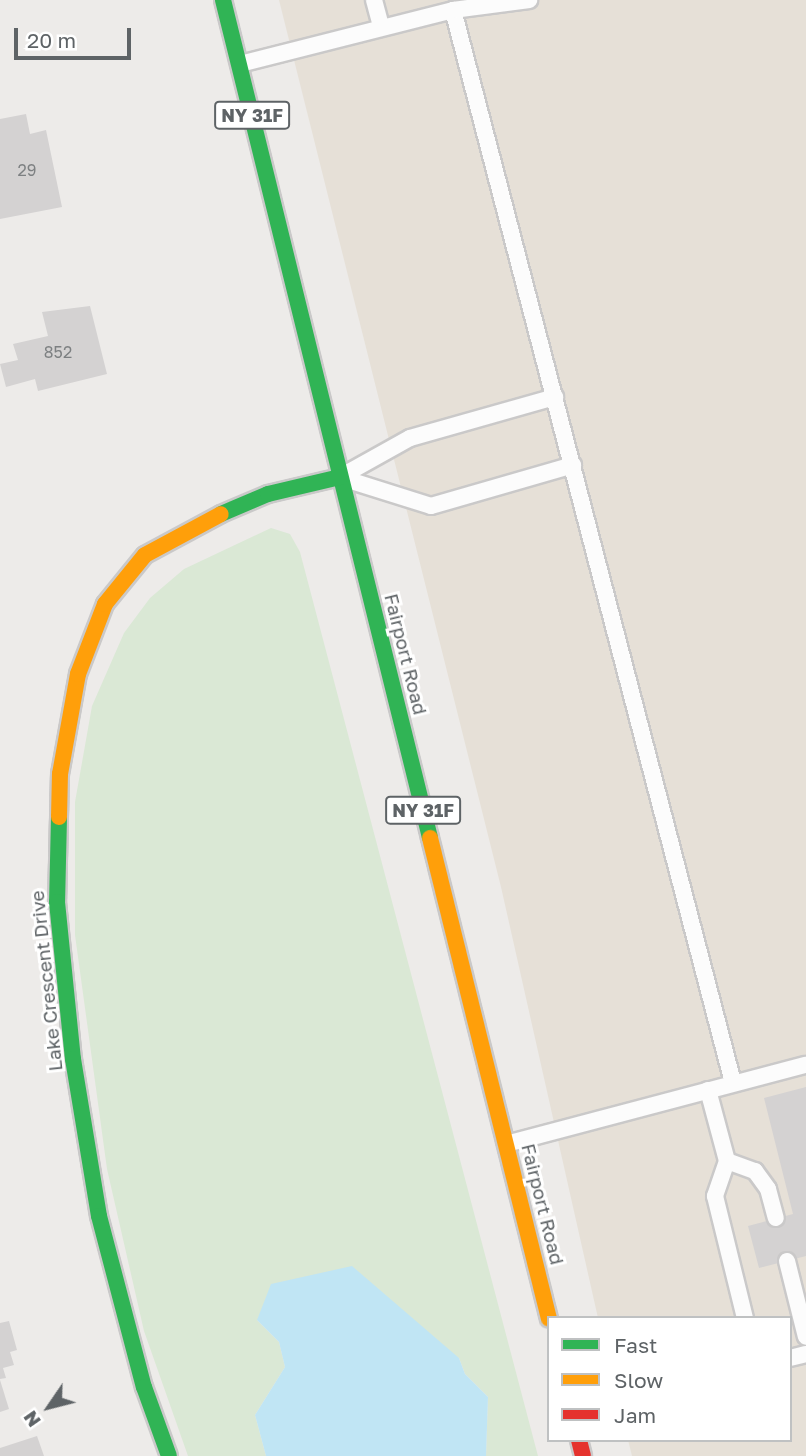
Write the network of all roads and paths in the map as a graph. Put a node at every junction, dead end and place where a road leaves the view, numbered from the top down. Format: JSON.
{"nodes":[{"id":1,"x":223,"y":0,"type":"edge"},
{"id":2,"x":374,"y":0,"type":"edge"},
{"id":3,"x":529,"y":0,"type":"edge"},
{"id":4,"x":453,"y":10,"type":"junction"},
{"id":5,"x":381,"y":26,"type":"junction"},
{"id":6,"x":240,"y":64,"type":"junction"},
{"id":7,"x":555,"y":397,"type":"junction"},
{"id":8,"x":573,"y":465,"type":"junction"},
{"id":9,"x":340,"y":477,"type":"junction"},
{"id":10,"x":806,"y":1065,"type":"edge"},
{"id":11,"x":733,"y":1083,"type":"junction"},
{"id":12,"x":708,"y":1090,"type":"junction"},
{"id":13,"x":506,"y":1143,"type":"junction"},
{"id":14,"x":727,"y":1161,"type":"junction"},
{"id":15,"x":776,"y":1218,"type":"dead end"},
{"id":16,"x":787,"y":1261,"type":"dead end"},
{"id":17,"x":549,"y":1316,"type":"edge"},
{"id":18,"x":745,"y":1316,"type":"edge"},
{"id":19,"x":806,"y":1337,"type":"edge"},
{"id":20,"x":169,"y":1456,"type":"edge"}],
"edges":[{"from":1,"to":6,"type":"main road","name":"Fairport Road","number":"NY 31F"},
{"from":2,"to":5,"type":"lane"},
{"from":3,"to":4,"type":"lane"},
{"from":4,"to":5,"type":"lane"},
{"from":4,"to":7,"type":"lane"},
{"from":5,"to":6,"type":"lane"},
{"from":6,"to":9,"type":"main road","name":"Fairport Road","number":"NY 31F"},
{"from":7,"to":8,"type":"lane"},
{"from":7,"to":9,"type":"lane"},
{"from":8,"to":9,"type":"lane"},
{"from":8,"to":11,"type":"lane"},
{"from":9,"to":13,"type":"main road","name":"Fairport Road","number":"NY 31F"},
{"from":9,"to":20,"type":"main road","name":"Lake Crescent Drive"},
{"from":10,"to":11,"type":"lane"},
{"from":11,"to":12,"type":"lane"},
{"from":12,"to":13,"type":"lane"},
{"from":12,"to":14,"type":"lane"},
{"from":13,"to":17,"type":"main road","name":"Fairport Road","number":"NY 31F"},
{"from":14,"to":15,"type":"lane"},
{"from":14,"to":18,"type":"lane"},
{"from":16,"to":19,"type":"lane"}]}
